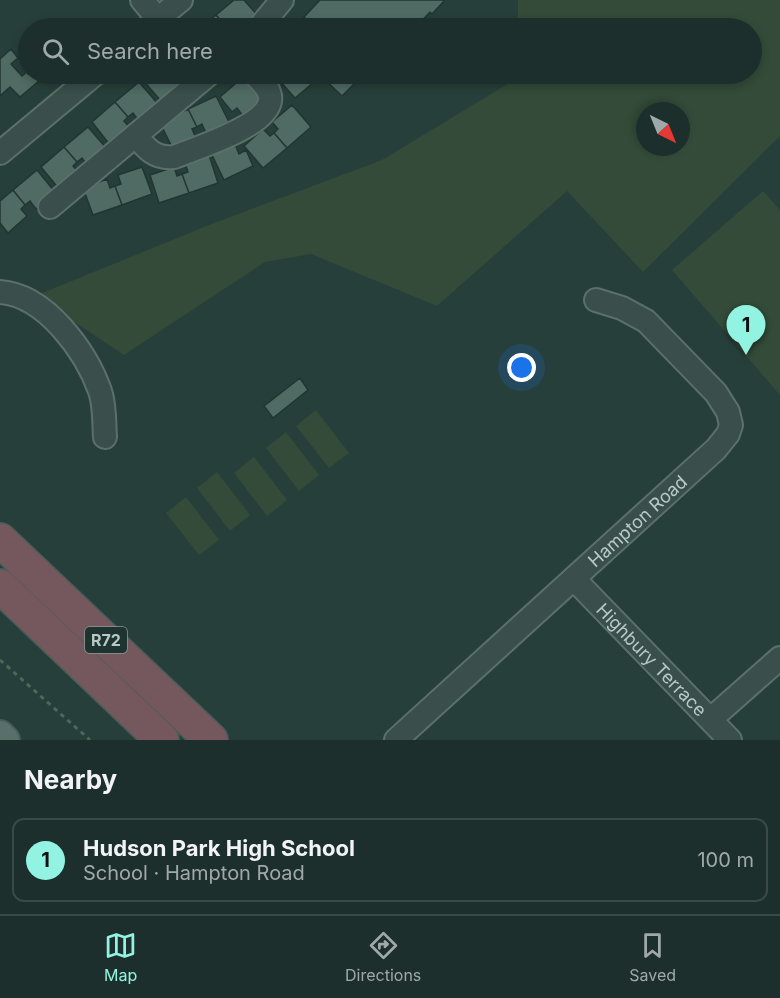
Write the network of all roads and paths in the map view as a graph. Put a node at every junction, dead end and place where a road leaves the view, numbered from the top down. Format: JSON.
{"nodes":[{"id":1,"x":142,"y":0,"type":"edge"},
{"id":2,"x":181,"y":0,"type":"edge"},
{"id":3,"x":282,"y":0,"type":"edge"},
{"id":4,"x":150,"y":18,"type":"edge"},
{"id":5,"x":160,"y":18,"type":"edge"},
{"id":6,"x":267,"y":18,"type":"edge"},
{"id":7,"x":83,"y":84,"type":"edge"},
{"id":8,"x":197,"y":84,"type":"edge"},
{"id":9,"x":262,"y":84,"type":"edge"},
{"id":10,"x":136,"y":135,"type":"junction"},
{"id":11,"x":0,"y":153,"type":"edge"},
{"id":12,"x":50,"y":207,"type":"dead end"},
{"id":13,"x":0,"y":292,"type":"edge"},
{"id":14,"x":596,"y":300,"type":"dead end"},
{"id":15,"x":105,"y":437,"type":"dead end"},
{"id":16,"x":0,"y":540,"type":"edge"},
{"id":17,"x":574,"y":579,"type":"junction"},
{"id":18,"x":0,"y":586,"type":"edge"},
{"id":19,"x":780,"y":658,"type":"edge"},
{"id":20,"x":0,"y":660,"type":"edge"},
{"id":21,"x":711,"y":719,"type":"junction"},
{"id":22,"x":0,"y":735,"type":"edge"},
{"id":23,"x":5,"y":740,"type":"edge"},
{"id":24,"x":90,"y":740,"type":"edge"},
{"id":25,"x":162,"y":740,"type":"edge"},
{"id":26,"x":211,"y":740,"type":"edge"},
{"id":27,"x":396,"y":740,"type":"edge"},
{"id":28,"x":730,"y":740,"type":"edge"}],
"edges":[{"from":1,"to":4,"type":"street"},
{"from":2,"to":5,"type":"street"},
{"from":3,"to":6,"type":"street"},
{"from":7,"to":11,"type":"street"},
{"from":8,"to":10,"type":"street"},
{"from":9,"to":10,"type":"street"},
{"from":10,"to":12,"type":"street"},
{"from":13,"to":15,"type":"street"},
{"from":14,"to":17,"type":"street","name":"Hampton Road"},
{"from":16,"to":26,"type":"highway","number":"R72"},
{"from":17,"to":21,"type":"street","name":"Highbury Terrace"},
{"from":17,"to":27,"type":"street","name":"Hampton Road"},
{"from":18,"to":25,"type":"highway","number":"R72"},
{"from":19,"to":21,"type":"street"},
{"from":20,"to":24,"type":"path"},
{"from":21,"to":28,"type":"street","name":"Highbury Terrace"},
{"from":22,"to":23,"type":"main road"}]}
